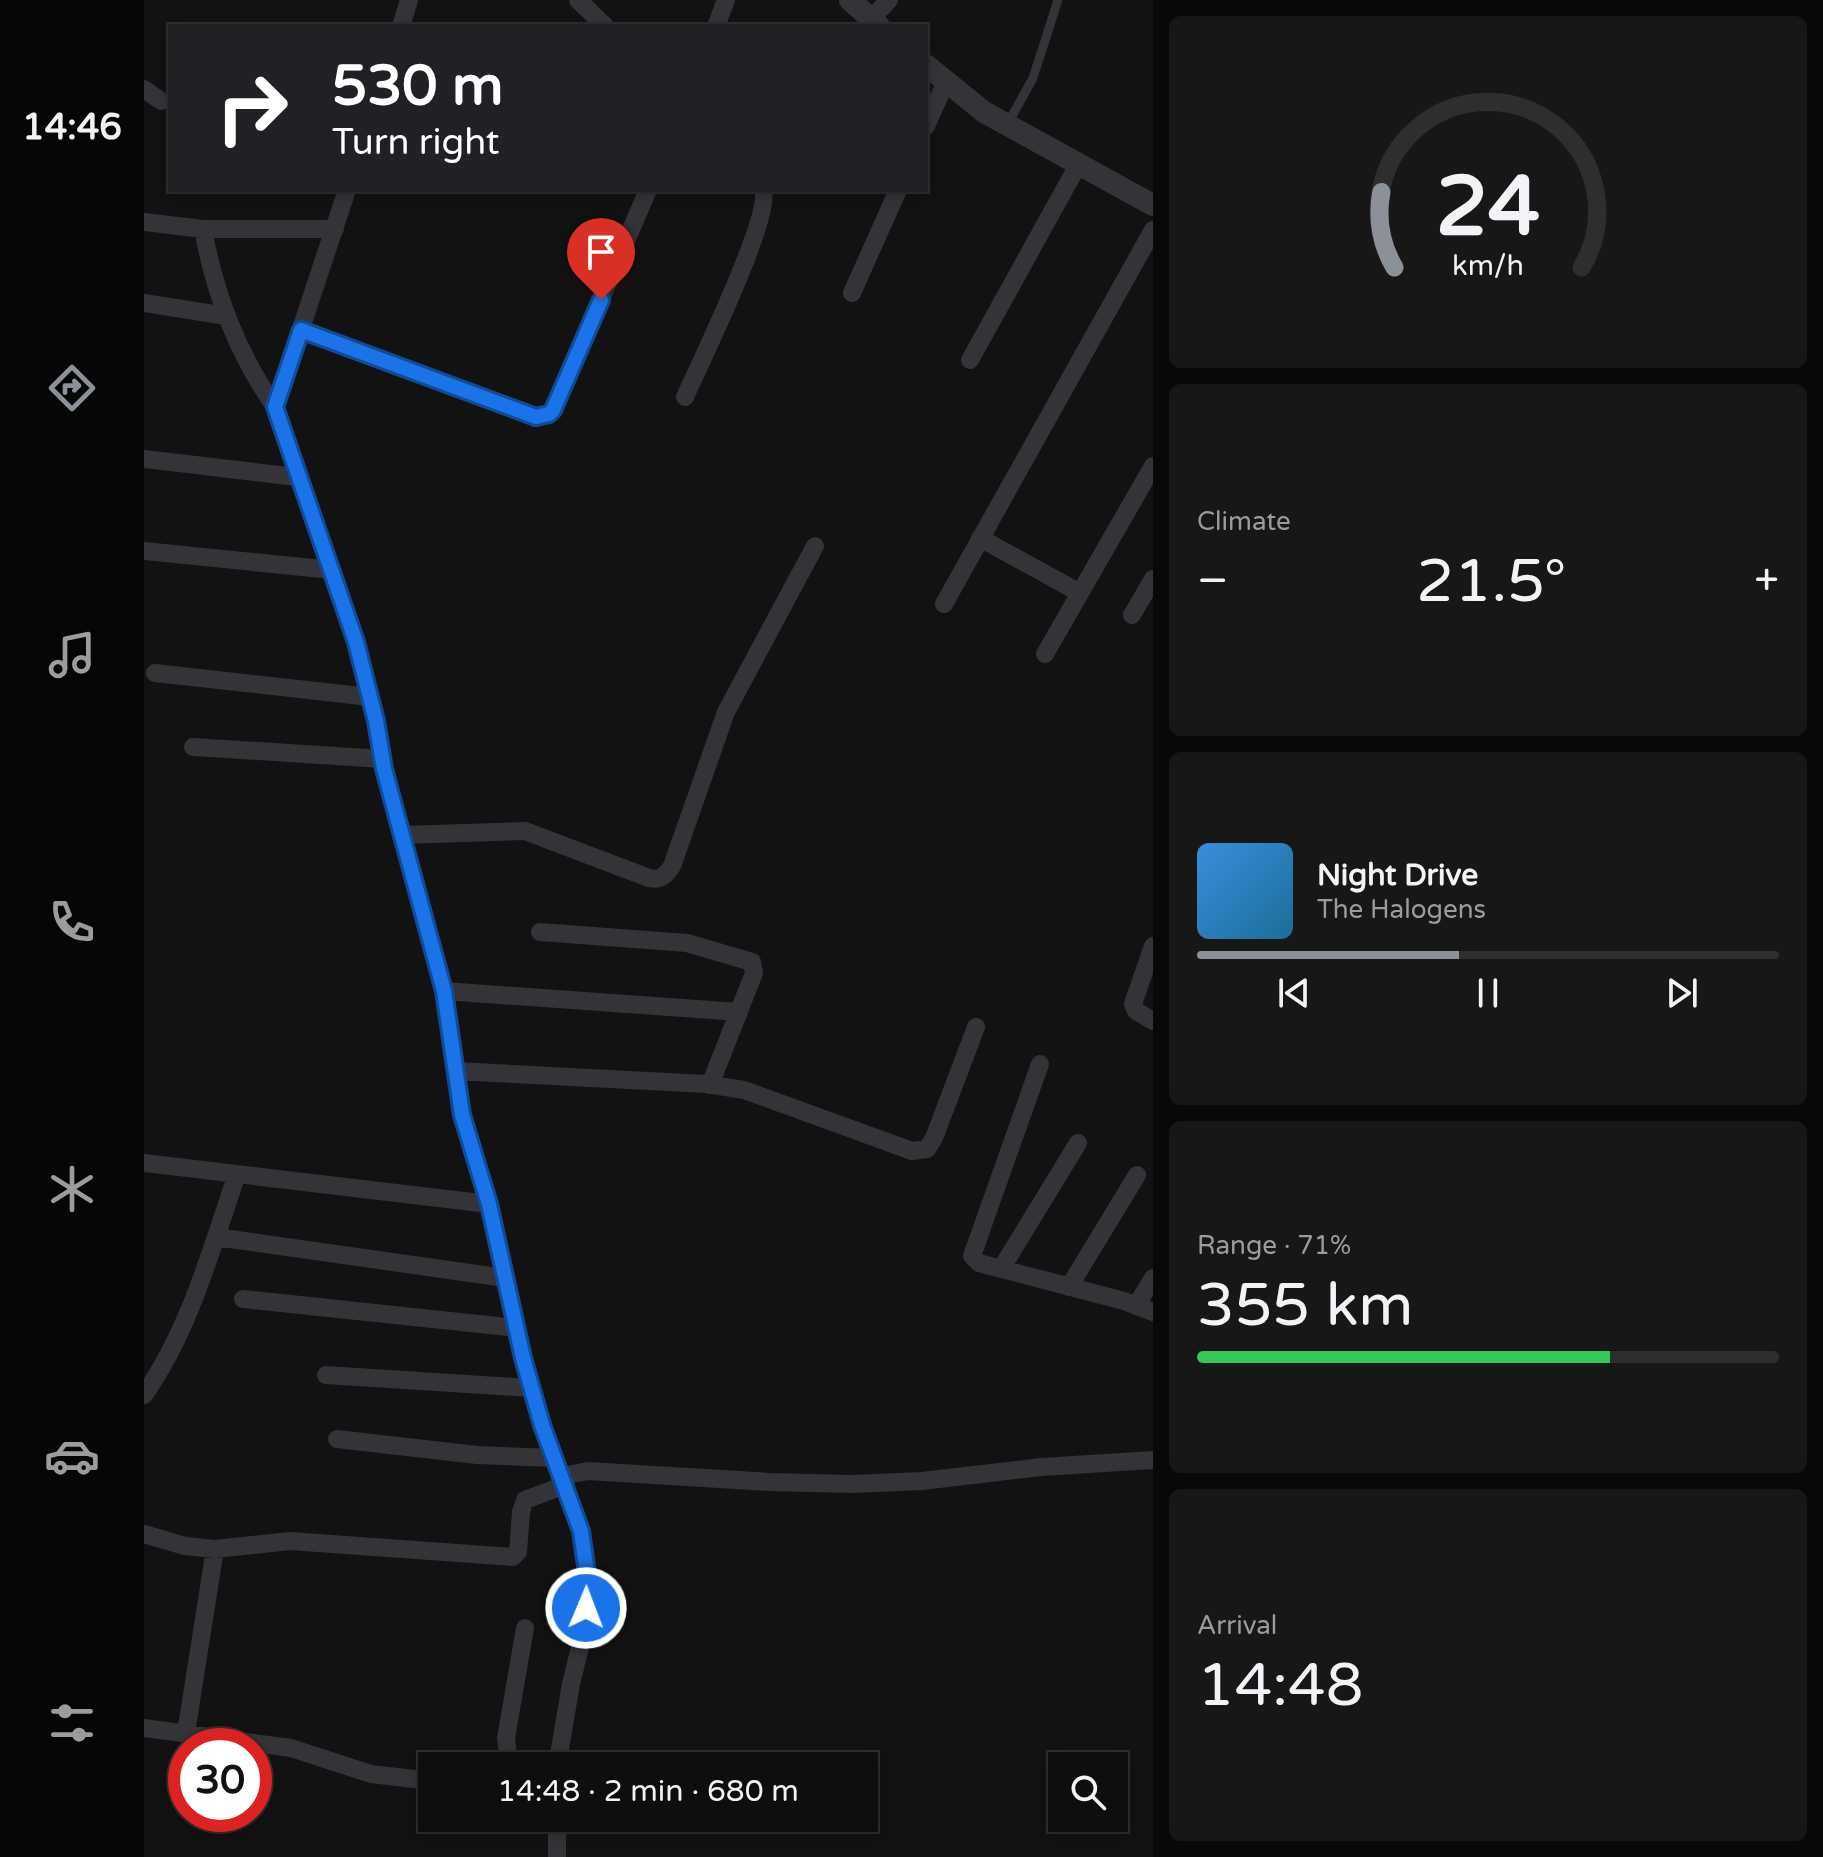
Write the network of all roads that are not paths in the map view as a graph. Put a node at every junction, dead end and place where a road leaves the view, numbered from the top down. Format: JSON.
{"nodes":[{"id":1,"x":409,"y":0,"type":"edge"},
{"id":2,"x":578,"y":0,"type":"edge"},
{"id":3,"x":726,"y":0,"type":"edge"},
{"id":4,"x":850,"y":0,"type":"edge"},
{"id":5,"x":889,"y":0,"type":"edge"},
{"id":6,"x":1058,"y":0,"type":"edge"},
{"id":7,"x":875,"y":22,"type":"edge"},
{"id":8,"x":402,"y":24,"type":"edge"},
{"id":9,"x":603,"y":24,"type":"edge"},
{"id":10,"x":717,"y":24,"type":"edge"},
{"id":11,"x":928,"y":67,"type":"edge"},
{"id":12,"x":946,"y":81,"type":"junction"},
{"id":13,"x":144,"y":89,"type":"edge"},
{"id":14,"x":161,"y":101,"type":"dead end"},
{"id":15,"x":928,"y":122,"type":"edge"},
{"id":16,"x":1007,"y":125,"type":"junction"},
{"id":17,"x":1078,"y":165,"type":"junction"},
{"id":18,"x":346,"y":192,"type":"edge"},
{"id":19,"x":647,"y":192,"type":"edge"},
{"id":20,"x":764,"y":192,"type":"edge"},
{"id":21,"x":897,"y":192,"type":"edge"},
{"id":22,"x":1153,"y":205,"type":"edge"},
{"id":23,"x":144,"y":222,"type":"edge"},
{"id":24,"x":203,"y":229,"type":"junction"},
{"id":25,"x":335,"y":229,"type":"junction"},
{"id":26,"x":1153,"y":230,"type":"edge"},
{"id":27,"x":852,"y":293,"type":"dead end"},
{"id":28,"x":144,"y":303,"type":"edge"},
{"id":29,"x":226,"y":316,"type":"junction"},
{"id":30,"x":301,"y":330,"type":"junction"},
{"id":31,"x":970,"y":360,"type":"dead end"},
{"id":32,"x":685,"y":397,"type":"dead end"},
{"id":33,"x":275,"y":407,"type":"junction"},
{"id":34,"x":144,"y":459,"type":"edge"},
{"id":35,"x":1153,"y":466,"type":"edge"},
{"id":36,"x":297,"y":477,"type":"junction"},
{"id":37,"x":980,"y":538,"type":"junction"},
{"id":38,"x":815,"y":546,"type":"dead end"},
{"id":39,"x":144,"y":551,"type":"edge"},
{"id":40,"x":332,"y":570,"type":"junction"},
{"id":41,"x":1153,"y":579,"type":"edge"},
{"id":42,"x":1080,"y":593,"type":"junction"},
{"id":43,"x":944,"y":604,"type":"dead end"},
{"id":44,"x":1132,"y":615,"type":"dead end"},
{"id":45,"x":1045,"y":654,"type":"dead end"},
{"id":46,"x":155,"y":673,"type":"dead end"},
{"id":47,"x":370,"y":697,"type":"junction"},
{"id":48,"x":193,"y":747,"type":"dead end"},
{"id":49,"x":383,"y":759,"type":"junction"},
{"id":50,"x":402,"y":835,"type":"junction"},
{"id":51,"x":540,"y":932,"type":"dead end"},
{"id":52,"x":1153,"y":946,"type":"edge"},
{"id":53,"x":444,"y":991,"type":"junction"},
{"id":54,"x":739,"y":1012,"type":"junction"},
{"id":55,"x":1153,"y":1021,"type":"edge"},
{"id":56,"x":976,"y":1027,"type":"dead end"},
{"id":57,"x":1040,"y":1064,"type":"dead end"},
{"id":58,"x":455,"y":1071,"type":"junction"},
{"id":59,"x":710,"y":1085,"type":"junction"},
{"id":60,"x":1078,"y":1143,"type":"dead end"},
{"id":61,"x":144,"y":1163,"type":"edge"},
{"id":62,"x":237,"y":1174,"type":"junction"},
{"id":63,"x":1137,"y":1175,"type":"dead end"},
{"id":64,"x":489,"y":1204,"type":"junction"},
{"id":65,"x":216,"y":1237,"type":"junction"},
{"id":66,"x":1001,"y":1269,"type":"junction"},
{"id":67,"x":505,"y":1278,"type":"junction"},
{"id":68,"x":1153,"y":1278,"type":"edge"},
{"id":69,"x":1069,"y":1287,"type":"junction"},
{"id":70,"x":243,"y":1299,"type":"dead end"},
{"id":71,"x":1144,"y":1309,"type":"edge"},
{"id":72,"x":517,"y":1328,"type":"junction"},
{"id":73,"x":326,"y":1375,"type":"dead end"},
{"id":74,"x":531,"y":1388,"type":"junction"},
{"id":75,"x":144,"y":1395,"type":"edge"},
{"id":76,"x":337,"y":1439,"type":"dead end"},
{"id":77,"x":554,"y":1458,"type":"junction"},
{"id":78,"x":1153,"y":1460,"type":"edge"},
{"id":79,"x":563,"y":1480,"type":"junction"},
{"id":80,"x":144,"y":1534,"type":"edge"},
{"id":81,"x":215,"y":1549,"type":"junction"},
{"id":82,"x":525,"y":1628,"type":"dead end"},
{"id":83,"x":144,"y":1728,"type":"edge"},
{"id":84,"x":187,"y":1728,"type":"edge"},
{"id":85,"x":168,"y":1731,"type":"edge"},
{"id":86,"x":272,"y":1745,"type":"edge"},
{"id":87,"x":508,"y":1752,"type":"edge"},
{"id":88,"x":559,"y":1752,"type":"edge"},
{"id":89,"x":418,"y":1779,"type":"edge"},
{"id":90,"x":557,"y":1832,"type":"edge"},
{"id":91,"x":557,"y":1857,"type":"edge"}],
"edges":[{"from":1,"to":8,"type":"street"},
{"from":2,"to":9,"type":"street"},
{"from":3,"to":10,"type":"street"},
{"from":4,"to":7,"type":"street"},
{"from":5,"to":7,"type":"street"},
{"from":6,"to":16,"type":"lane"},
{"from":11,"to":12,"type":"street"},
{"from":12,"to":15,"type":"street"},
{"from":12,"to":16,"type":"street"},
{"from":13,"to":14,"type":"street"},
{"from":16,"to":17,"type":"street"},
{"from":17,"to":22,"type":"street"},
{"from":17,"to":31,"type":"street"},
{"from":18,"to":25,"type":"street"},
{"from":19,"to":30,"type":"street"},
{"from":20,"to":32,"type":"street"},
{"from":21,"to":27,"type":"street"},
{"from":23,"to":24,"type":"street"},
{"from":24,"to":25,"type":"street"},
{"from":24,"to":29,"type":"street"},
{"from":25,"to":30,"type":"street"},
{"from":26,"to":37,"type":"street"},
{"from":28,"to":29,"type":"street"},
{"from":29,"to":33,"type":"street"},
{"from":30,"to":33,"type":"street"},
{"from":33,"to":36,"type":"street"},
{"from":34,"to":36,"type":"street"},
{"from":35,"to":42,"type":"street"},
{"from":36,"to":40,"type":"street"},
{"from":37,"to":42,"type":"street"},
{"from":37,"to":43,"type":"street"},
{"from":38,"to":50,"type":"street"},
{"from":39,"to":40,"type":"street"},
{"from":40,"to":47,"type":"street"},
{"from":41,"to":44,"type":"street"},
{"from":42,"to":45,"type":"street"},
{"from":46,"to":47,"type":"street"},
{"from":47,"to":49,"type":"street"},
{"from":48,"to":49,"type":"street"},
{"from":49,"to":50,"type":"street"},
{"from":50,"to":53,"type":"street"},
{"from":51,"to":54,"type":"street"},
{"from":52,"to":55,"type":"street"},
{"from":53,"to":54,"type":"street"},
{"from":53,"to":58,"type":"street"},
{"from":54,"to":59,"type":"street"},
{"from":56,"to":59,"type":"street"},
{"from":57,"to":66,"type":"street"},
{"from":58,"to":59,"type":"street"},
{"from":58,"to":64,"type":"street"},
{"from":60,"to":66,"type":"street"},
{"from":61,"to":62,"type":"street"},
{"from":62,"to":64,"type":"street"},
{"from":62,"to":65,"type":"street"},
{"from":63,"to":69,"type":"street"},
{"from":64,"to":67,"type":"street"},
{"from":65,"to":67,"type":"street"},
{"from":65,"to":75,"type":"street"},
{"from":66,"to":69,"type":"street"},
{"from":67,"to":72,"type":"street"},
{"from":68,"to":71,"type":"street"},
{"from":69,"to":71,"type":"street"},
{"from":70,"to":72,"type":"street"},
{"from":72,"to":74,"type":"street"},
{"from":73,"to":74,"type":"street"},
{"from":74,"to":77,"type":"street"},
{"from":76,"to":77,"type":"street"},
{"from":77,"to":79,"type":"street"},
{"from":78,"to":79,"type":"street"},
{"from":79,"to":81,"type":"street"},
{"from":79,"to":88,"type":"street"},
{"from":80,"to":81,"type":"street"},
{"from":81,"to":84,"type":"street"},
{"from":82,"to":87,"type":"street"},
{"from":83,"to":85,"type":"street"},
{"from":86,"to":89,"type":"street"},
{"from":90,"to":91,"type":"street"}]}
